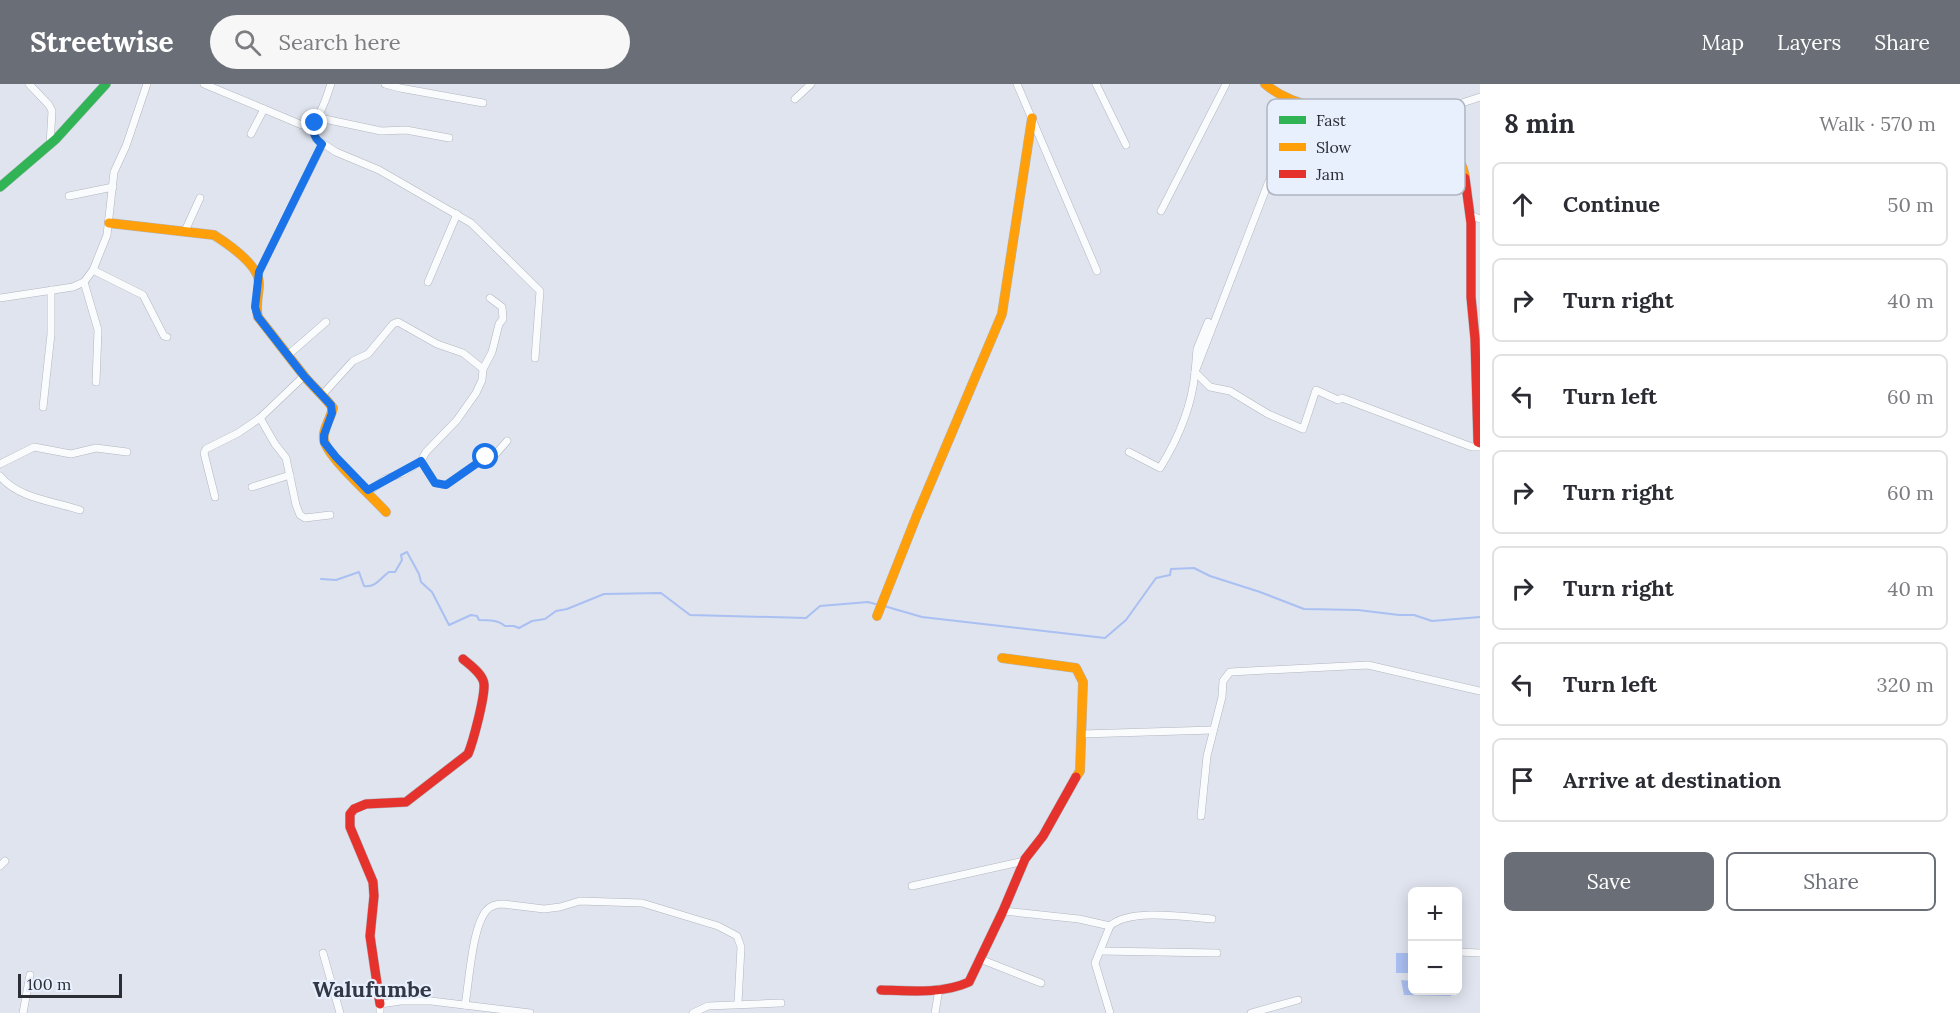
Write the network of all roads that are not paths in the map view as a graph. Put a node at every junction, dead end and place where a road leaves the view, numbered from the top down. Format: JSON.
{"nodes":[{"id":1,"x":29,"y":84,"type":"edge"},
{"id":2,"x":106,"y":84,"type":"edge"},
{"id":3,"x":147,"y":84,"type":"edge"},
{"id":4,"x":204,"y":84,"type":"edge"},
{"id":5,"x":331,"y":84,"type":"edge"},
{"id":6,"x":386,"y":84,"type":"edge"},
{"id":7,"x":811,"y":84,"type":"edge"},
{"id":8,"x":1017,"y":84,"type":"edge"},
{"id":9,"x":1096,"y":84,"type":"edge"},
{"id":10,"x":1227,"y":84,"type":"edge"},
{"id":11,"x":1265,"y":84,"type":"edge"},
{"id":12,"x":1480,"y":97,"type":"edge"},
{"id":13,"x":795,"y":99,"type":"dead end"},
{"id":14,"x":1286,"y":99,"type":"edge"},
{"id":15,"x":1465,"y":102,"type":"edge"},
{"id":16,"x":483,"y":103,"type":"dead end"},
{"id":17,"x":264,"y":109,"type":"junction"},
{"id":18,"x":315,"y":117,"type":"junction"},
{"id":19,"x":1032,"y":118,"type":"junction"},
{"id":20,"x":313,"y":126,"type":"junction"},
{"id":21,"x":251,"y":134,"type":"dead end"},
{"id":22,"x":449,"y":138,"type":"dead end"},
{"id":23,"x":322,"y":144,"type":"junction"},
{"id":24,"x":1126,"y":145,"type":"dead end"},
{"id":25,"x":50,"y":147,"type":"junction"},
{"id":26,"x":1465,"y":182,"type":"edge"},
{"id":27,"x":0,"y":186,"type":"edge"},
{"id":28,"x":1267,"y":186,"type":"edge"},
{"id":29,"x":113,"y":187,"type":"junction"},
{"id":30,"x":69,"y":196,"type":"dead end"},
{"id":31,"x":200,"y":198,"type":"dead end"},
{"id":32,"x":1161,"y":211,"type":"dead end"},
{"id":33,"x":457,"y":214,"type":"junction"},
{"id":34,"x":1470,"y":215,"type":"junction"},
{"id":35,"x":1480,"y":219,"type":"edge"},
{"id":36,"x":109,"y":223,"type":"junction"},
{"id":37,"x":185,"y":231,"type":"junction"},
{"id":38,"x":93,"y":270,"type":"junction"},
{"id":39,"x":1097,"y":271,"type":"dead end"},
{"id":40,"x":259,"y":272,"type":"junction"},
{"id":41,"x":84,"y":282,"type":"junction"},
{"id":42,"x":428,"y":282,"type":"dead end"},
{"id":43,"x":51,"y":290,"type":"junction"},
{"id":44,"x":0,"y":298,"type":"edge"},
{"id":45,"x":490,"y":298,"type":"dead end"},
{"id":46,"x":326,"y":322,"type":"dead end"},
{"id":47,"x":1208,"y":322,"type":"dead end"},
{"id":48,"x":167,"y":337,"type":"dead end"},
{"id":49,"x":288,"y":355,"type":"junction"},
{"id":50,"x":535,"y":358,"type":"dead end"},
{"id":51,"x":483,"y":369,"type":"junction"},
{"id":52,"x":1195,"y":372,"type":"junction"},
{"id":53,"x":304,"y":376,"type":"junction"},
{"id":54,"x":96,"y":382,"type":"dead end"},
{"id":55,"x":323,"y":394,"type":"junction"},
{"id":56,"x":43,"y":407,"type":"dead end"},
{"id":57,"x":260,"y":418,"type":"junction"},
{"id":58,"x":507,"y":441,"type":"dead end"},
{"id":59,"x":1478,"y":445,"type":"edge"},
{"id":60,"x":127,"y":452,"type":"dead end"},
{"id":61,"x":1129,"y":452,"type":"dead end"},
{"id":62,"x":421,"y":461,"type":"junction"},
{"id":63,"x":0,"y":464,"type":"edge"},
{"id":64,"x":290,"y":475,"type":"junction"},
{"id":65,"x":0,"y":476,"type":"edge"},
{"id":66,"x":252,"y":487,"type":"dead end"},
{"id":67,"x":368,"y":490,"type":"junction"},
{"id":68,"x":215,"y":497,"type":"dead end"},
{"id":69,"x":80,"y":510,"type":"dead end"},
{"id":70,"x":386,"y":512,"type":"dead end"},
{"id":71,"x":330,"y":515,"type":"dead end"},
{"id":72,"x":877,"y":616,"type":"dead end"},
{"id":73,"x":1002,"y":658,"type":"dead end"},
{"id":74,"x":463,"y":659,"type":"dead end"},
{"id":75,"x":1480,"y":691,"type":"edge"},
{"id":76,"x":1214,"y":730,"type":"junction"},
{"id":77,"x":1082,"y":734,"type":"junction"},
{"id":78,"x":1201,"y":816,"type":"dead end"},
{"id":79,"x":1025,"y":860,"type":"junction"},
{"id":80,"x":912,"y":886,"type":"dead end"},
{"id":81,"x":1003,"y":911,"type":"junction"},
{"id":82,"x":1212,"y":919,"type":"dead end"},
{"id":83,"x":1110,"y":926,"type":"junction"},
{"id":84,"x":1100,"y":951,"type":"junction"},
{"id":85,"x":323,"y":952,"type":"dead end"},
{"id":86,"x":1462,"y":952,"type":"edge"},
{"id":87,"x":1217,"y":953,"type":"dead end"},
{"id":88,"x":1480,"y":953,"type":"edge"},
{"id":89,"x":980,"y":959,"type":"junction"},
{"id":90,"x":30,"y":975,"type":"dead end"},
{"id":91,"x":1041,"y":983,"type":"dead end"},
{"id":92,"x":939,"y":989,"type":"junction"},
{"id":93,"x":881,"y":990,"type":"dead end"},
{"id":94,"x":1298,"y":999,"type":"dead end"},
{"id":95,"x":738,"y":1003,"type":"junction"},
{"id":96,"x":782,"y":1003,"type":"dead end"},
{"id":97,"x":465,"y":1005,"type":"junction"},
{"id":98,"x":380,"y":1009,"type":"edge"},
{"id":99,"x":23,"y":1013,"type":"edge"},
{"id":100,"x":340,"y":1013,"type":"edge"},
{"id":101,"x":530,"y":1013,"type":"edge"},
{"id":102,"x":693,"y":1013,"type":"edge"},
{"id":103,"x":935,"y":1013,"type":"edge"},
{"id":104,"x":1110,"y":1013,"type":"edge"},
{"id":105,"x":1251,"y":1013,"type":"edge"}],
"edges":[{"from":1,"to":25,"type":"street"},
{"from":2,"to":25,"type":"street"},
{"from":3,"to":29,"type":"street"},
{"from":4,"to":17,"type":"street"},
{"from":5,"to":18,"type":"street"},
{"from":6,"to":16,"type":"street"},
{"from":7,"to":13,"type":"street"},
{"from":8,"to":19,"type":"street"},
{"from":9,"to":24,"type":"street"},
{"from":10,"to":32,"type":"street"},
{"from":11,"to":14,"type":"street"},
{"from":12,"to":15,"type":"street"},
{"from":17,"to":20,"type":"street"},
{"from":17,"to":21,"type":"street"},
{"from":18,"to":20,"type":"street"},
{"from":18,"to":22,"type":"street"},
{"from":19,"to":39,"type":"street"},
{"from":19,"to":72,"type":"street"},
{"from":20,"to":23,"type":"street"},
{"from":23,"to":33,"type":"street"},
{"from":23,"to":40,"type":"street"},
{"from":25,"to":27,"type":"street"},
{"from":26,"to":34,"type":"street"},
{"from":28,"to":52,"type":"street"},
{"from":29,"to":30,"type":"street"},
{"from":29,"to":36,"type":"street"},
{"from":31,"to":37,"type":"street"},
{"from":33,"to":42,"type":"street"},
{"from":33,"to":50,"type":"street"},
{"from":34,"to":35,"type":"street"},
{"from":34,"to":59,"type":"street"},
{"from":36,"to":37,"type":"street"},
{"from":36,"to":38,"type":"street"},
{"from":37,"to":40,"type":"street"},
{"from":38,"to":41,"type":"street"},
{"from":38,"to":48,"type":"street"},
{"from":40,"to":49,"type":"street"},
{"from":41,"to":43,"type":"street"},
{"from":41,"to":54,"type":"street"},
{"from":43,"to":44,"type":"street"},
{"from":43,"to":56,"type":"street"},
{"from":45,"to":51,"type":"street"},
{"from":46,"to":49,"type":"street"},
{"from":47,"to":52,"type":"street"},
{"from":49,"to":53,"type":"street"},
{"from":51,"to":55,"type":"street"},
{"from":51,"to":62,"type":"street"},
{"from":52,"to":59,"type":"street"},
{"from":52,"to":61,"type":"street"},
{"from":53,"to":55,"type":"street"},
{"from":53,"to":57,"type":"street"},
{"from":55,"to":67,"type":"street"},
{"from":57,"to":64,"type":"street"},
{"from":57,"to":68,"type":"street"},
{"from":58,"to":62,"type":"street"},
{"from":60,"to":63,"type":"street"},
{"from":62,"to":67,"type":"street"},
{"from":64,"to":66,"type":"street"},
{"from":64,"to":71,"type":"street"},
{"from":65,"to":69,"type":"street"},
{"from":67,"to":70,"type":"street"},
{"from":73,"to":77,"type":"street"},
{"from":74,"to":98,"type":"street"},
{"from":75,"to":76,"type":"street"},
{"from":76,"to":77,"type":"street"},
{"from":76,"to":78,"type":"street"},
{"from":77,"to":79,"type":"street"},
{"from":79,"to":80,"type":"street"},
{"from":79,"to":81,"type":"street"},
{"from":81,"to":83,"type":"street"},
{"from":81,"to":89,"type":"street"},
{"from":82,"to":83,"type":"street"},
{"from":83,"to":84,"type":"street"},
{"from":84,"to":87,"type":"street"},
{"from":84,"to":104,"type":"street"},
{"from":85,"to":100,"type":"street"},
{"from":86,"to":88,"type":"street"},
{"from":89,"to":91,"type":"street"},
{"from":89,"to":92,"type":"street"},
{"from":90,"to":99,"type":"street"},
{"from":92,"to":93,"type":"street"},
{"from":92,"to":103,"type":"street"},
{"from":94,"to":105,"type":"street"},
{"from":95,"to":96,"type":"street"},
{"from":95,"to":97,"type":"street"},
{"from":95,"to":102,"type":"street"},
{"from":97,"to":98,"type":"street"},
{"from":97,"to":101,"type":"street"}]}
